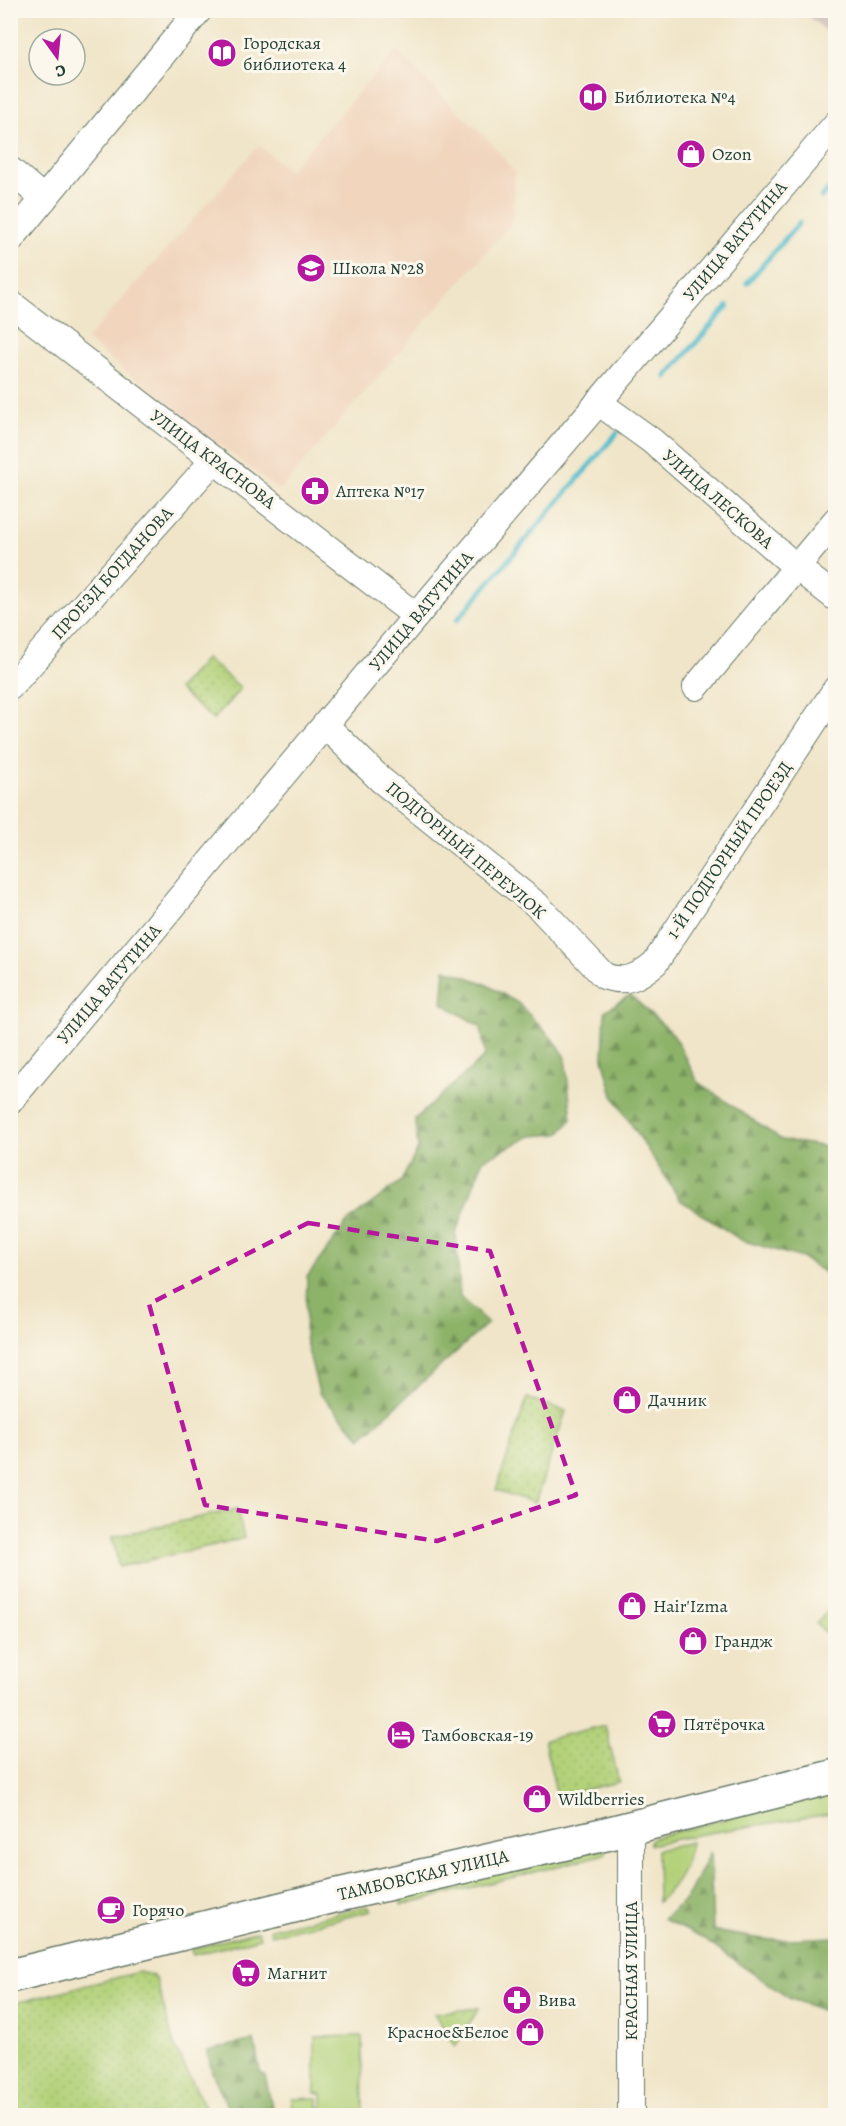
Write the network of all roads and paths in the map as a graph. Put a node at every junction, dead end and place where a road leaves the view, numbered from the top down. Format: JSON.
{"nodes":[{"id":1,"x":199,"y":10,"type":"edge"},
{"id":2,"x":836,"y":124,"type":"edge"},
{"id":3,"x":10,"y":170,"type":"edge"},
{"id":4,"x":44,"y":199,"type":"junction"},
{"id":5,"x":10,"y":240,"type":"edge"},
{"id":6,"x":10,"y":303,"type":"edge"},
{"id":7,"x":598,"y":402,"type":"junction"},
{"id":8,"x":214,"y":460,"type":"junction"},
{"id":9,"x":836,"y":520,"type":"edge"},
{"id":10,"x":795,"y":566,"type":"junction"},
{"id":11,"x":836,"y":598,"type":"edge"},
{"id":12,"x":416,"y":616,"type":"junction"},
{"id":13,"x":10,"y":687,"type":"edge"},
{"id":14,"x":696,"y":687,"type":"dead end"},
{"id":15,"x":836,"y":689,"type":"edge"},
{"id":16,"x":326,"y":726,"type":"junction"},
{"id":17,"x":604,"y":976,"type":"joint"},
{"id":18,"x":10,"y":1101,"type":"edge"},
{"id":19,"x":836,"y":1776,"type":"edge"},
{"id":20,"x":631,"y":1827,"type":"junction"},
{"id":21,"x":10,"y":1976,"type":"edge"},
{"id":22,"x":631,"y":2115,"type":"edge"}],
"edges":[{"from":1,"to":4,"type":"street"},
{"from":2,"to":7,"type":"street","name":"УЛИЦА ВАТУТИНА"},
{"from":3,"to":4,"type":"street"},
{"from":4,"to":5,"type":"street"},
{"from":6,"to":8,"type":"street","name":"УЛИЦА КРАСНОВА"},
{"from":7,"to":10,"type":"street","name":"УЛИЦА ЛЕСКОВА"},
{"from":7,"to":12,"type":"street","name":"УЛИЦА ВАТУТИНА"},
{"from":8,"to":12,"type":"street","name":"УЛИЦА КРАСНОВА"},
{"from":8,"to":13,"type":"street","name":"ПРОЕЗД БОГДАНОВА"},
{"from":9,"to":10,"type":"street"},
{"from":10,"to":11,"type":"street","name":"УЛИЦА ЛЕСКОВА"},
{"from":10,"to":14,"type":"street"},
{"from":12,"to":16,"type":"street","name":"УЛИЦА ВАТУТИНА"},
{"from":15,"to":17,"type":"street","name":"1-Й ПОДГОРНЫЙ ПРОЕЗД"},
{"from":16,"to":17,"type":"street","name":"ПОДГОРНЫЙ ПЕРЕУЛОК"},
{"from":16,"to":18,"type":"street","name":"УЛИЦА ВАТУТИНА"},
{"from":19,"to":20,"type":"main road","name":"ТАМБОВСКАЯ УЛИЦА"},
{"from":20,"to":21,"type":"main road","name":"ТАМБОВСКАЯ УЛИЦА"},
{"from":20,"to":22,"type":"street","name":"КРАСНАЯ УЛИЦА"}]}
